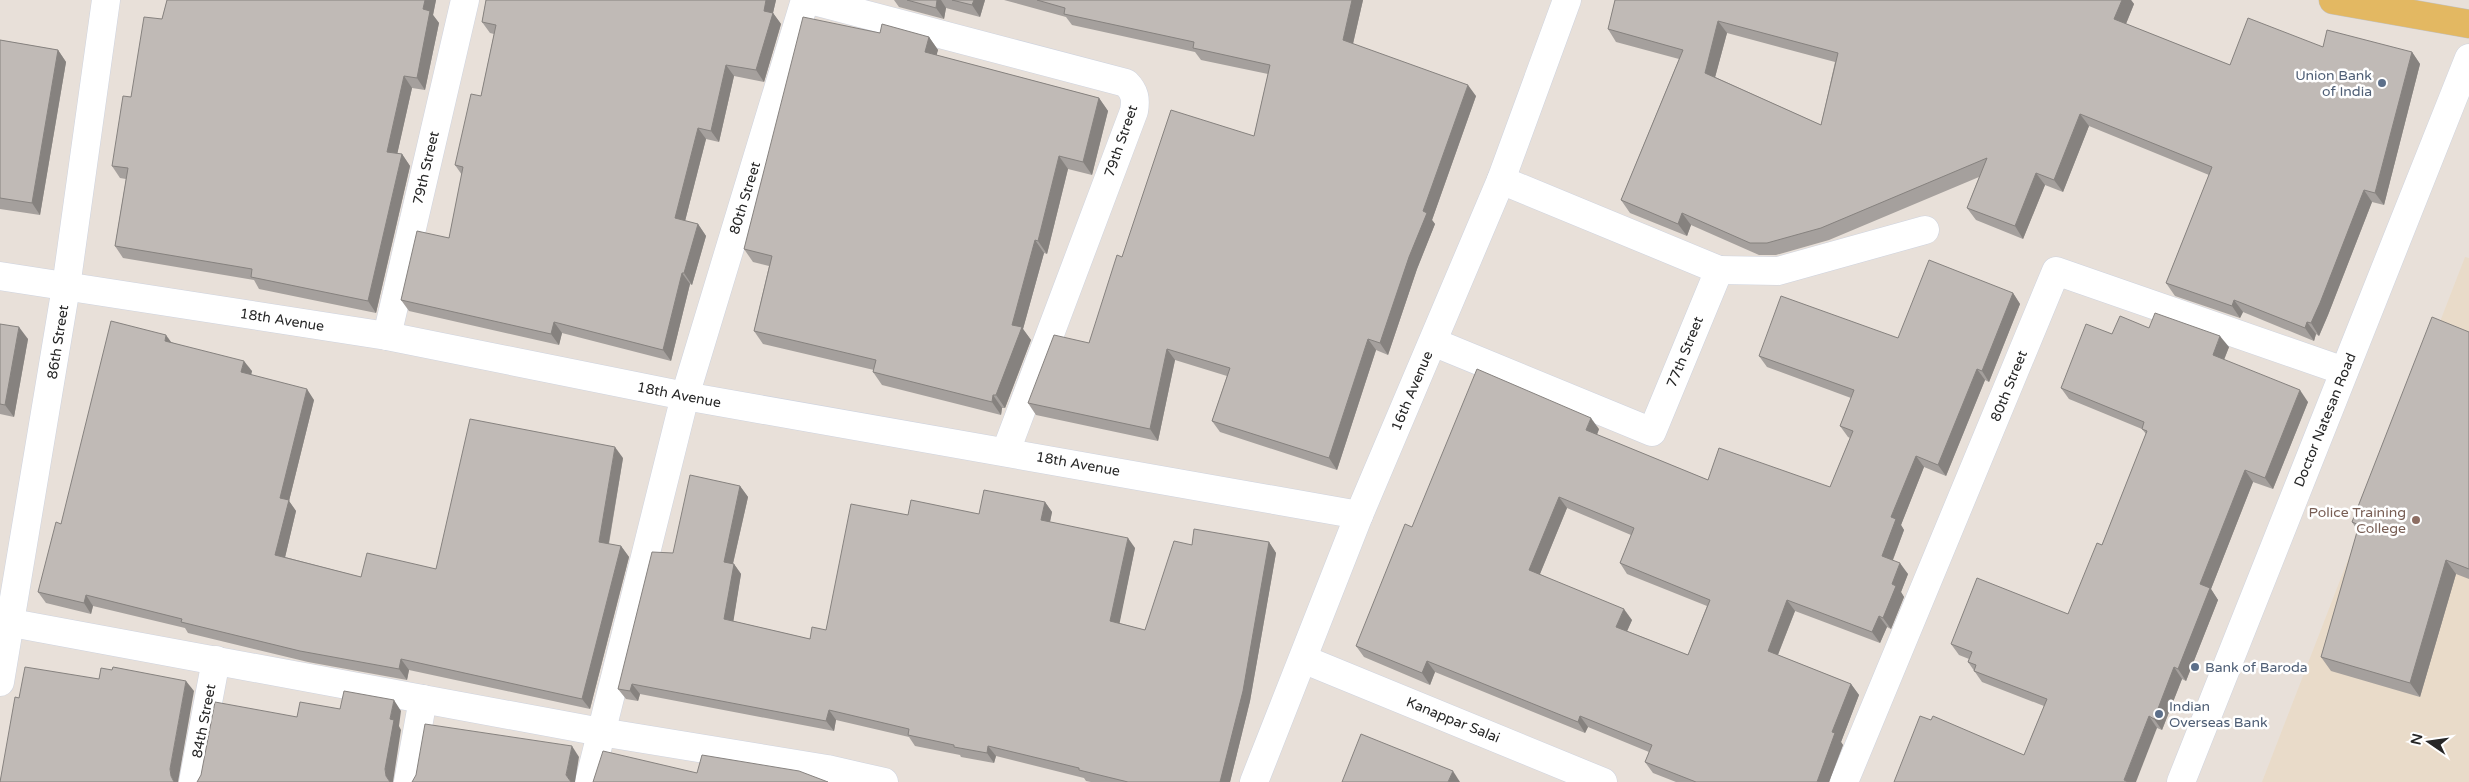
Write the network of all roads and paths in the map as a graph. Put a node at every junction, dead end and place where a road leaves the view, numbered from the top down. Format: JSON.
{"nodes":[{"id":1,"x":106,"y":0,"type":"edge"},
{"id":2,"x":465,"y":0,"type":"edge"},
{"id":3,"x":804,"y":0,"type":"edge"},
{"id":4,"x":810,"y":0,"type":"edge"},
{"id":5,"x":1567,"y":0,"type":"edge"},
{"id":6,"x":2333,"y":0,"type":"edge"},
{"id":7,"x":2469,"y":24,"type":"edge"},
{"id":8,"x":2469,"y":58,"type":"edge"},
{"id":9,"x":1501,"y":180,"type":"junction"},
{"id":10,"x":1925,"y":230,"type":"dead end"},
{"id":11,"x":1719,"y":270,"type":"junction"},
{"id":12,"x":0,"y":276,"type":"edge"},
{"id":13,"x":66,"y":287,"type":"junction"},
{"id":14,"x":387,"y":336,"type":"junction"},
{"id":15,"x":1433,"y":342,"type":"junction"},
{"id":16,"x":2344,"y":371,"type":"junction"},
{"id":17,"x":685,"y":396,"type":"junction"},
{"id":18,"x":1006,"y":451,"type":"junction"},
{"id":19,"x":1359,"y":515,"type":"junction"},
{"id":20,"x":12,"y":623,"type":"junction"},
{"id":21,"x":1303,"y":659,"type":"junction"},
{"id":22,"x":216,"y":660,"type":"junction"},
{"id":23,"x":0,"y":682,"type":"edge"},
{"id":24,"x":423,"y":699,"type":"junction"},
{"id":25,"x":601,"y":732,"type":"junction"},
{"id":26,"x":825,"y":776,"type":"edge"},
{"id":27,"x":193,"y":782,"type":"edge"},
{"id":28,"x":408,"y":782,"type":"edge"},
{"id":29,"x":589,"y":782,"type":"edge"},
{"id":30,"x":884,"y":782,"type":"edge"},
{"id":31,"x":1254,"y":782,"type":"edge"},
{"id":32,"x":1603,"y":782,"type":"edge"},
{"id":33,"x":1844,"y":782,"type":"edge"},
{"id":34,"x":2181,"y":782,"type":"edge"}],
"edges":[{"from":1,"to":13,"type":"street","name":"86th Street"},
{"from":2,"to":14,"type":"street","name":"79th Street"},
{"from":3,"to":17,"type":"street","name":"80th Street"},
{"from":4,"to":18,"type":"street","name":"79th Street"},
{"from":5,"to":9,"type":"street","name":"16th Avenue"},
{"from":6,"to":7,"type":"main road"},
{"from":8,"to":16,"type":"street","name":"Doctor Natesan Road"},
{"from":9,"to":11,"type":"street"},
{"from":9,"to":15,"type":"street","name":"16th Avenue"},
{"from":10,"to":11,"type":"street"},
{"from":11,"to":15,"type":"street","name":"77th Street"},
{"from":12,"to":13,"type":"street","name":"18th Avenue"},
{"from":13,"to":14,"type":"street","name":"18th Avenue"},
{"from":13,"to":20,"type":"street","name":"86th Street"},
{"from":14,"to":17,"type":"street","name":"18th Avenue"},
{"from":15,"to":19,"type":"street","name":"16th Avenue"},
{"from":16,"to":33,"type":"street","name":"80th Street"},
{"from":16,"to":34,"type":"street","name":"Doctor Natesan Road"},
{"from":17,"to":18,"type":"street","name":"18th Avenue"},
{"from":17,"to":25,"type":"street","name":"80th Street"},
{"from":18,"to":19,"type":"street","name":"18th Avenue"},
{"from":19,"to":21,"type":"street","name":"16th Avenue"},
{"from":20,"to":22,"type":"street"},
{"from":20,"to":23,"type":"street","name":"86th Street"},
{"from":21,"to":31,"type":"street","name":"16th Avenue"},
{"from":21,"to":32,"type":"street","name":"Kanappar Salai"},
{"from":22,"to":24,"type":"street"},
{"from":22,"to":27,"type":"street","name":"84th Street"},
{"from":24,"to":25,"type":"street"},
{"from":24,"to":28,"type":"street"},
{"from":25,"to":26,"type":"street"},
{"from":25,"to":29,"type":"street","name":"80th Street"},
{"from":26,"to":30,"type":"street"}]}
